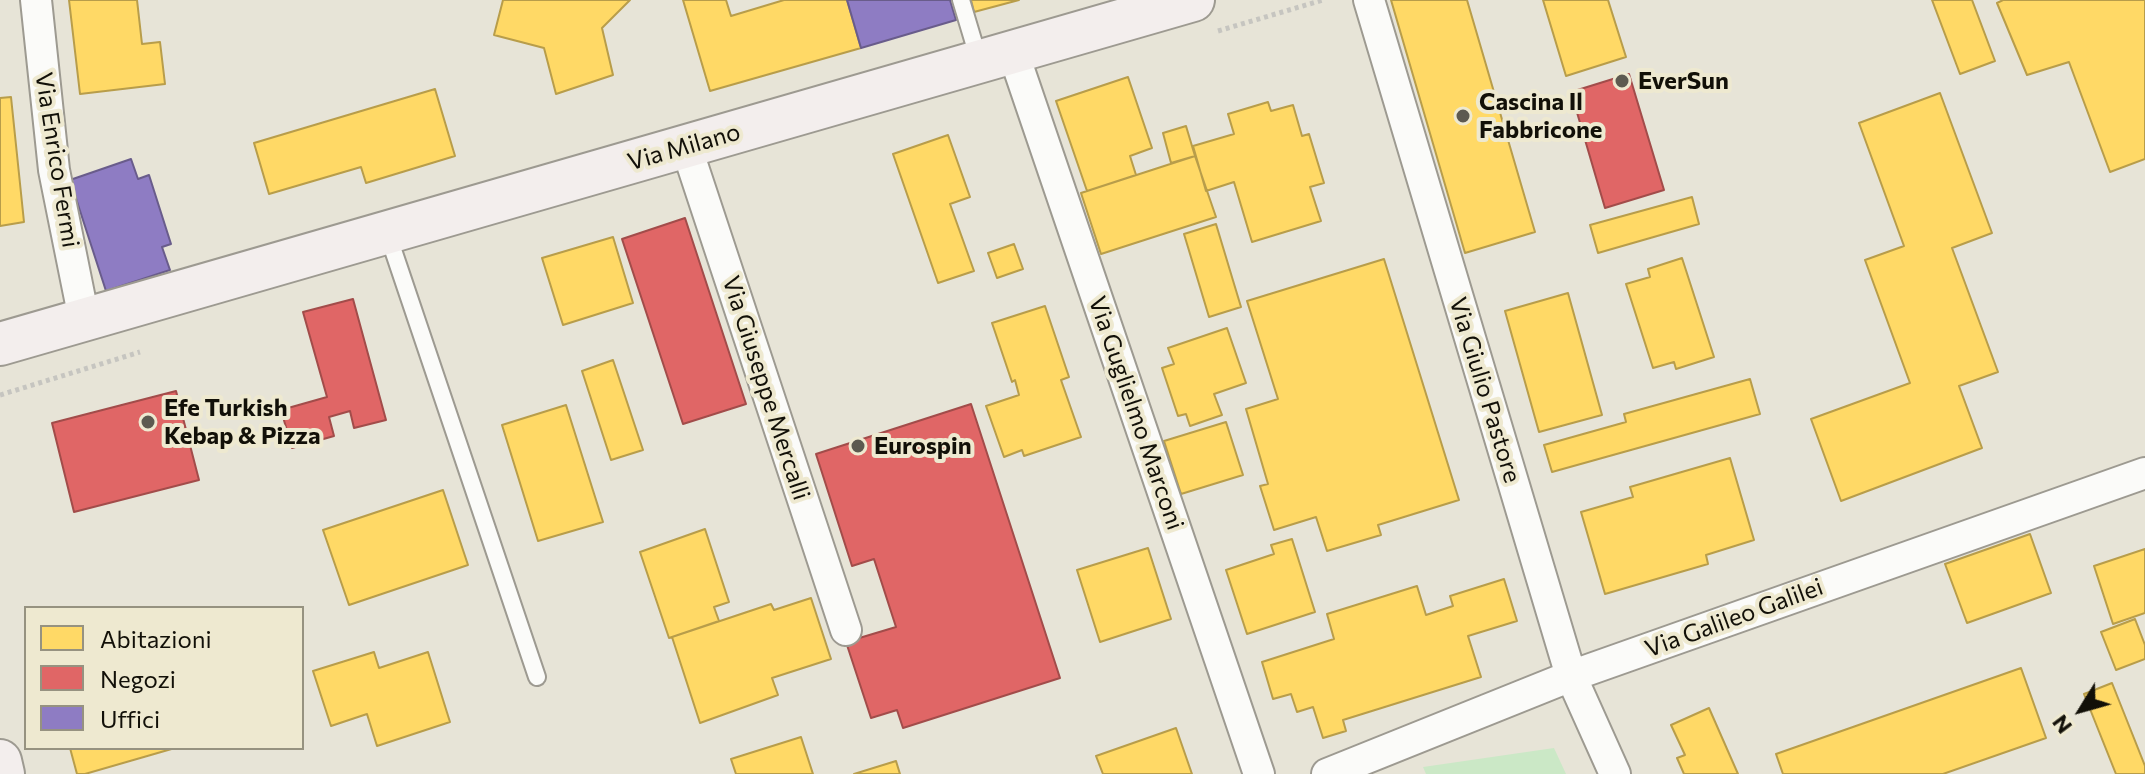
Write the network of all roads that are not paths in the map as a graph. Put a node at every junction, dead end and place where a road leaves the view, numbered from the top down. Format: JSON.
{"nodes":[{"id":1,"x":36,"y":0,"type":"edge"},
{"id":2,"x":961,"y":0,"type":"edge"},
{"id":3,"x":1193,"y":0,"type":"edge"},
{"id":4,"x":1369,"y":0,"type":"edge"},
{"id":5,"x":996,"y":57,"type":"junction"},
{"id":6,"x":686,"y":146,"type":"junction"},
{"id":7,"x":387,"y":232,"type":"junction"},
{"id":8,"x":84,"y":319,"type":"junction"},
{"id":9,"x":0,"y":344,"type":"edge"},
{"id":10,"x":2145,"y":473,"type":"edge"},
{"id":11,"x":846,"y":630,"type":"dead end"},
{"id":12,"x":1571,"y":676,"type":"junction"},
{"id":13,"x":537,"y":677,"type":"dead end"},
{"id":14,"x":0,"y":761,"type":"edge"},
{"id":15,"x":3,"y":774,"type":"edge"},
{"id":16,"x":1259,"y":774,"type":"edge"},
{"id":17,"x":1327,"y":774,"type":"edge"},
{"id":18,"x":1615,"y":774,"type":"edge"}],
"edges":[{"from":1,"to":8,"type":"street","name":"Via Enrico Fermi"},
{"from":2,"to":5,"type":"lane"},
{"from":3,"to":5,"type":"street","name":"Via Milano"},
{"from":4,"to":12,"type":"street","name":"Via Giulio Pastore"},
{"from":5,"to":6,"type":"street","name":"Via Milano"},
{"from":5,"to":16,"type":"street","name":"Via Guglielmo Marconi"},
{"from":6,"to":7,"type":"street","name":"Via Milano"},
{"from":6,"to":11,"type":"street","name":"Via Giuseppe Mercalli"},
{"from":7,"to":8,"type":"street","name":"Via Milano"},
{"from":7,"to":13,"type":"lane"},
{"from":8,"to":9,"type":"street","name":"Via Milano"},
{"from":10,"to":12,"type":"street","name":"Via Galileo Galilei"},
{"from":12,"to":17,"type":"street","name":"Via Galileo Galilei"},
{"from":12,"to":18,"type":"street","name":"Via Giulio Pastore"},
{"from":14,"to":15,"type":"street"}]}
